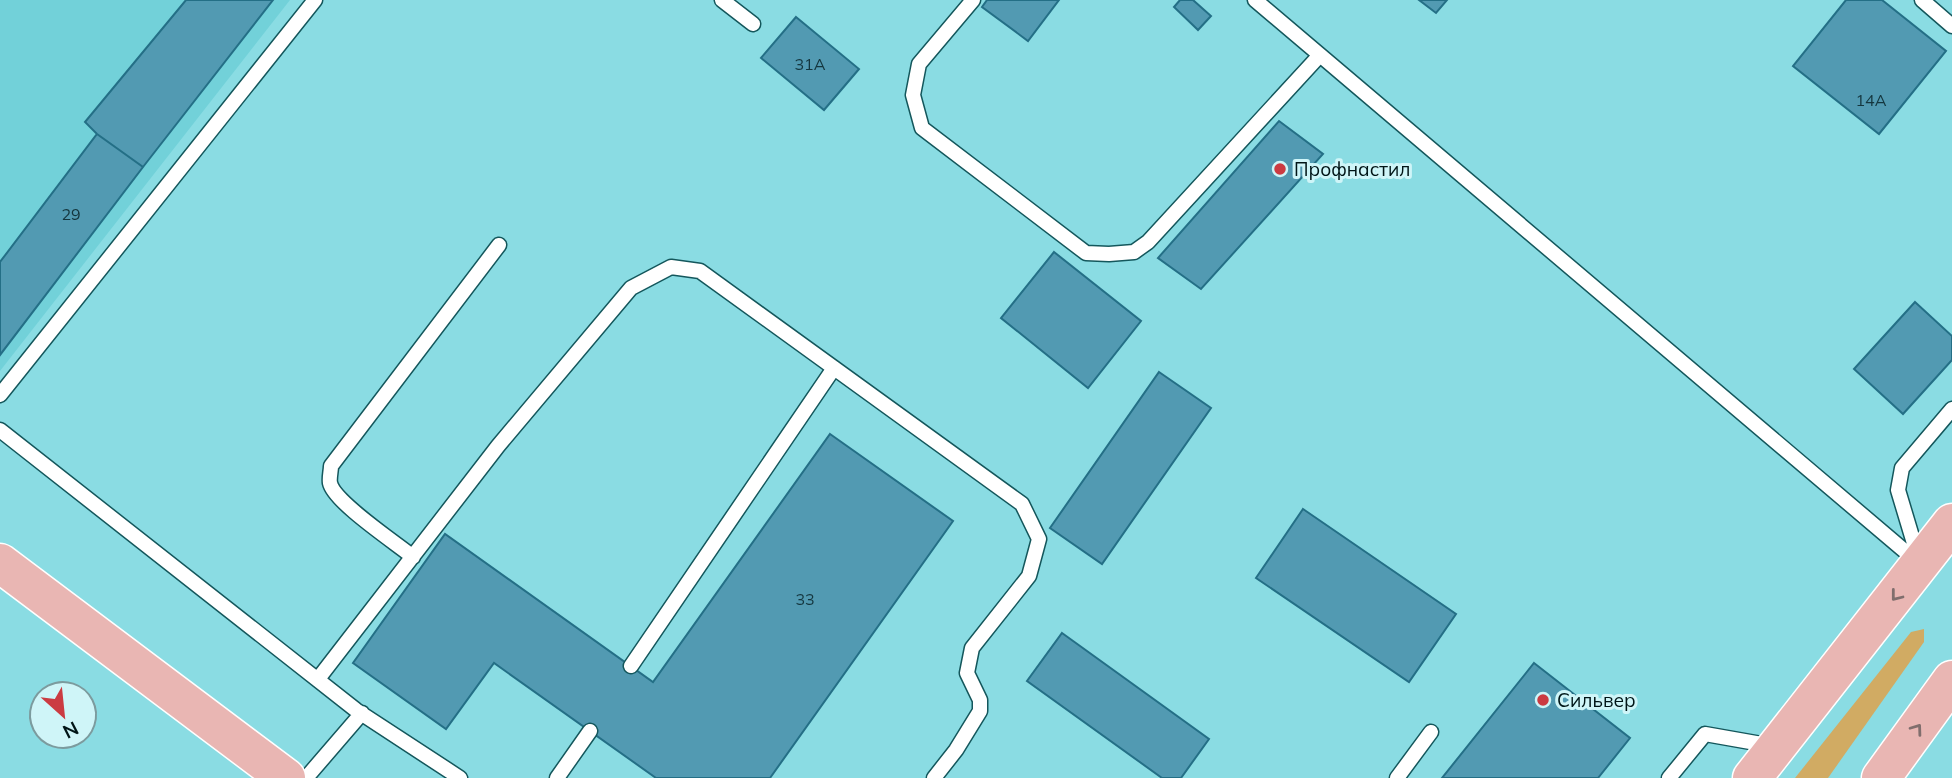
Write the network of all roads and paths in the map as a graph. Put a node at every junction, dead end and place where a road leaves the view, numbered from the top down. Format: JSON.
{"nodes":[{"id":1,"x":315,"y":0,"type":"edge"},
{"id":2,"x":722,"y":0,"type":"edge"},
{"id":3,"x":973,"y":0,"type":"edge"},
{"id":4,"x":1255,"y":0,"type":"edge"},
{"id":5,"x":1922,"y":0,"type":"edge"},
{"id":6,"x":753,"y":24,"type":"dead end"},
{"id":7,"x":1952,"y":26,"type":"edge"},
{"id":8,"x":1320,"y":55,"type":"junction"},
{"id":9,"x":499,"y":245,"type":"dead end"},
{"id":10,"x":834,"y":368,"type":"junction"},
{"id":11,"x":0,"y":395,"type":"edge"},
{"id":12,"x":1952,"y":409,"type":"edge"},
{"id":13,"x":0,"y":430,"type":"edge"},
{"id":14,"x":1952,"y":523,"type":"edge"},
{"id":15,"x":413,"y":557,"type":"junction"},
{"id":16,"x":0,"y":563,"type":"edge"},
{"id":17,"x":1921,"y":564,"type":"junction"},
{"id":18,"x":631,"y":666,"type":"dead end"},
{"id":19,"x":318,"y":679,"type":"junction"},
{"id":20,"x":1952,"y":680,"type":"edge"},
{"id":21,"x":362,"y":713,"type":"junction"},
{"id":22,"x":590,"y":731,"type":"dead end"},
{"id":23,"x":1431,"y":732,"type":"dead end"},
{"id":24,"x":1778,"y":747,"type":"junction"},
{"id":25,"x":286,"y":778,"type":"edge"},
{"id":26,"x":306,"y":778,"type":"edge"},
{"id":27,"x":460,"y":778,"type":"edge"},
{"id":28,"x":558,"y":778,"type":"edge"},
{"id":29,"x":933,"y":778,"type":"edge"},
{"id":30,"x":1397,"y":778,"type":"edge"},
{"id":31,"x":1669,"y":778,"type":"edge"},
{"id":32,"x":1752,"y":778,"type":"edge"},
{"id":33,"x":1881,"y":778,"type":"edge"}],
"edges":[{"from":1,"to":11,"type":"lane"},
{"from":2,"to":6,"type":"lane"},
{"from":3,"to":8,"type":"lane"},
{"from":4,"to":8,"type":"lane"},
{"from":5,"to":7,"type":"lane"},
{"from":8,"to":17,"type":"lane"},
{"from":9,"to":15,"type":"lane"},
{"from":10,"to":15,"type":"lane"},
{"from":10,"to":18,"type":"lane"},
{"from":10,"to":29,"type":"lane"},
{"from":12,"to":17,"type":"lane"},
{"from":13,"to":19,"type":"lane"},
{"from":14,"to":17,"type":"main road"},
{"from":15,"to":19,"type":"lane"},
{"from":16,"to":25,"type":"main road"},
{"from":17,"to":24,"type":"main road","one_way":true},
{"from":19,"to":21,"type":"lane"},
{"from":33,"to":20,"type":"main road","one_way":true},
{"from":21,"to":26,"type":"lane"},
{"from":21,"to":27,"type":"lane"},
{"from":22,"to":28,"type":"lane"},
{"from":23,"to":30,"type":"lane"},
{"from":24,"to":31,"type":"lane"},
{"from":24,"to":32,"type":"main road"}]}
